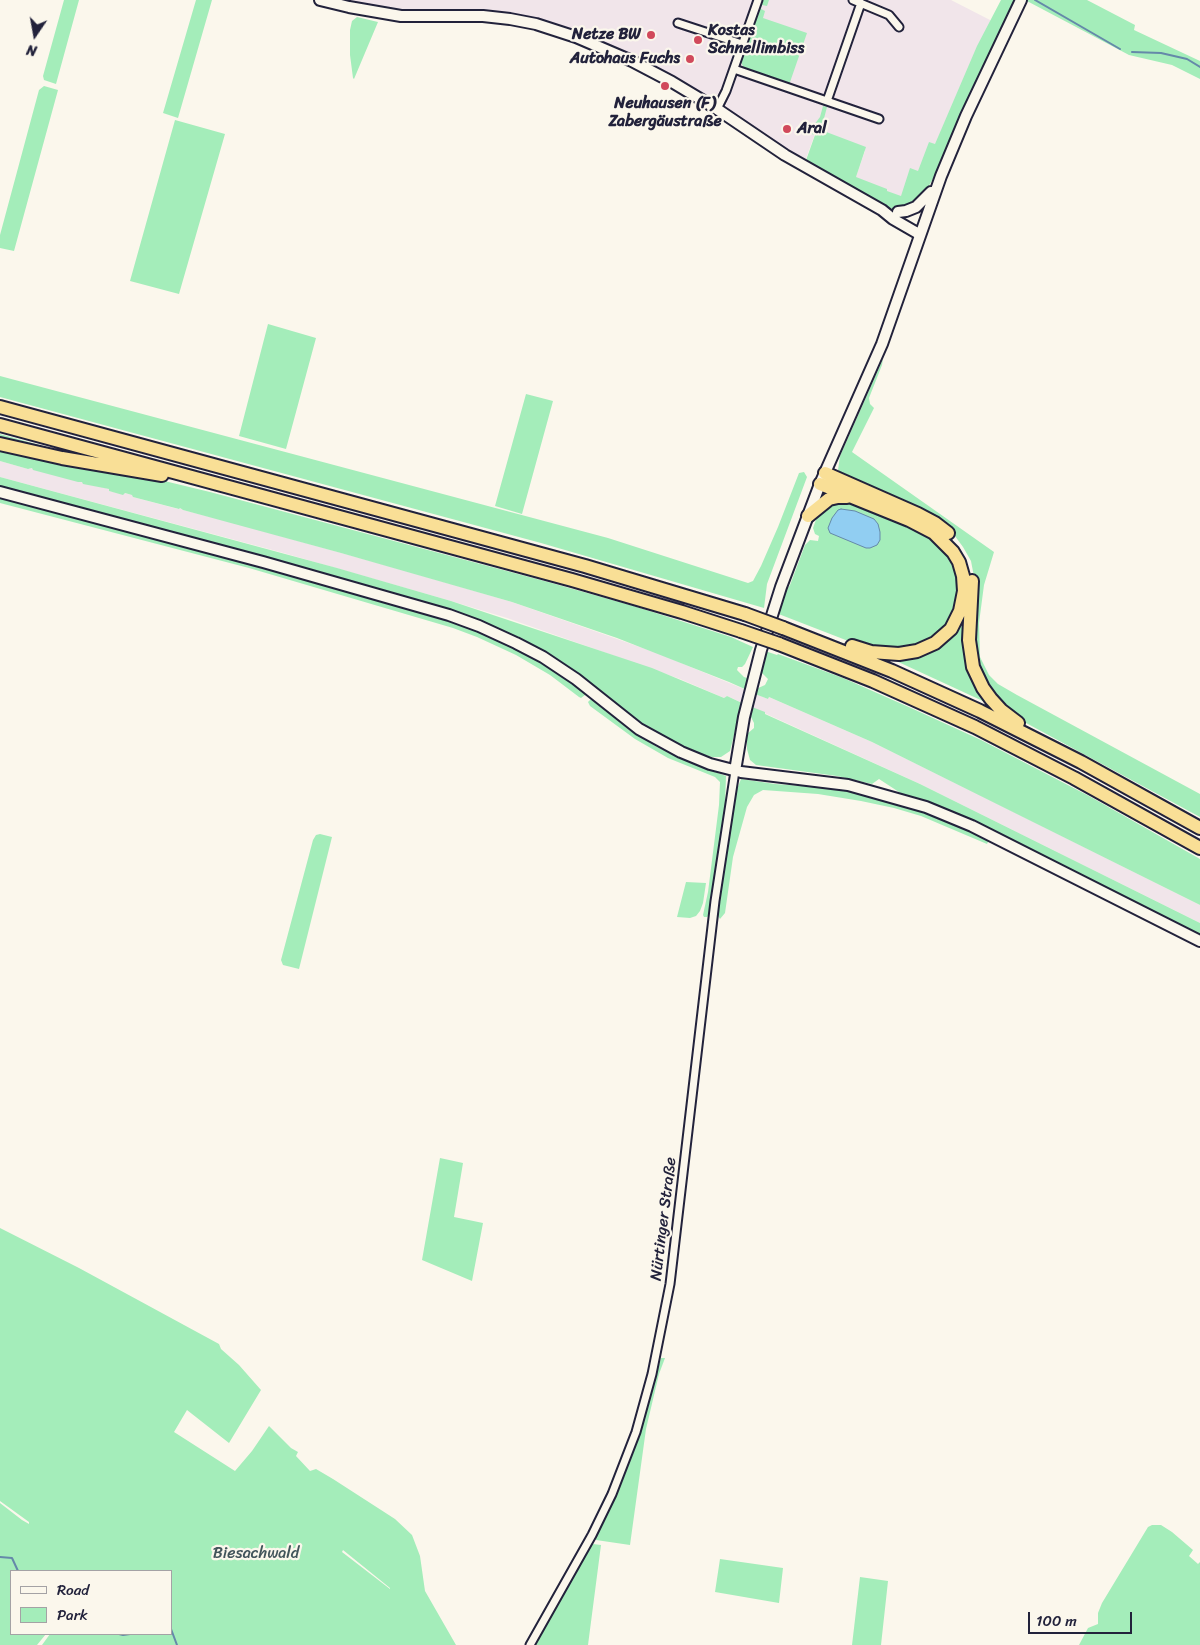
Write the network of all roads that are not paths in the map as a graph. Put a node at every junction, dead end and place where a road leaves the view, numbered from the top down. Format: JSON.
{"nodes":[{"id":1,"x":320,"y":0,"type":"edge"},
{"id":2,"x":758,"y":0,"type":"edge"},
{"id":3,"x":853,"y":0,"type":"edge"},
{"id":4,"x":1021,"y":0,"type":"edge"},
{"id":5,"x":349,"y":3,"type":"edge"},
{"id":6,"x":860,"y":3,"type":"junction"},
{"id":7,"x":678,"y":23,"type":"dead end"},
{"id":8,"x":899,"y":27,"type":"dead end"},
{"id":9,"x":742,"y":44,"type":"junction"},
{"id":10,"x":734,"y":69,"type":"junction"},
{"id":11,"x":827,"y":101,"type":"junction"},
{"id":12,"x":716,"y":109,"type":"junction"},
{"id":13,"x":879,"y":119,"type":"dead end"},
{"id":14,"x":937,"y":186,"type":"junction"},
{"id":15,"x":882,"y":210,"type":"junction"},
{"id":16,"x":898,"y":212,"type":"junction"},
{"id":17,"x":921,"y":230,"type":"junction"},
{"id":18,"x":0,"y":407,"type":"edge"},
{"id":19,"x":0,"y":425,"type":"edge"},
{"id":20,"x":0,"y":444,"type":"edge"},
{"id":21,"x":822,"y":479,"type":"junction"},
{"id":22,"x":207,"y":481,"type":"junction"},
{"id":23,"x":0,"y":492,"type":"edge"},
{"id":24,"x":852,"y":498,"type":"junction"},
{"id":25,"x":808,"y":516,"type":"junction"},
{"id":26,"x":808,"y":637,"type":"junction"},
{"id":27,"x":1042,"y":742,"type":"junction"},
{"id":28,"x":735,"y":771,"type":"junction"},
{"id":29,"x":1200,"y":828,"type":"edge"},
{"id":30,"x":1200,"y":848,"type":"edge"},
{"id":31,"x":1200,"y":941,"type":"edge"},
{"id":32,"x":530,"y":1645,"type":"edge"}],
"edges":[{"from":1,"to":5,"type":"main road"},
{"from":2,"to":9,"type":"street"},
{"from":3,"to":6,"type":"street"},
{"from":4,"to":14,"type":"main road"},
{"from":5,"to":12,"type":"main road"},
{"from":6,"to":8,"type":"street"},
{"from":6,"to":11,"type":"street"},
{"from":7,"to":9,"type":"street"},
{"from":9,"to":10,"type":"street"},
{"from":10,"to":11,"type":"street"},
{"from":10,"to":12,"type":"street"},
{"from":11,"to":13,"type":"street"},
{"from":12,"to":15,"type":"main road"},
{"from":14,"to":16,"type":"main road"},
{"from":14,"to":17,"type":"main road"},
{"from":15,"to":16,"type":"main road"},
{"from":15,"to":17,"type":"main road"},
{"from":16,"to":17,"type":"main road"},
{"from":17,"to":21,"type":"main road"},
{"from":18,"to":26,"type":"highway","bridge":true},
{"from":19,"to":22,"type":"highway"},
{"from":20,"to":22,"type":"highway"},
{"from":21,"to":24,"type":"highway"},
{"from":21,"to":25,"type":"main road"},
{"from":21,"to":27,"type":"highway"},
{"from":22,"to":30,"type":"highway","bridge":true},
{"from":23,"to":28,"type":"main road"},
{"from":24,"to":25,"type":"highway"},
{"from":24,"to":26,"type":"highway"},
{"from":25,"to":28,"type":"main road"},
{"from":26,"to":27,"type":"highway"},
{"from":27,"to":29,"type":"highway"},
{"from":28,"to":31,"type":"main road"},
{"from":28,"to":32,"type":"street","name":"Nürtinger Straße"}]}
